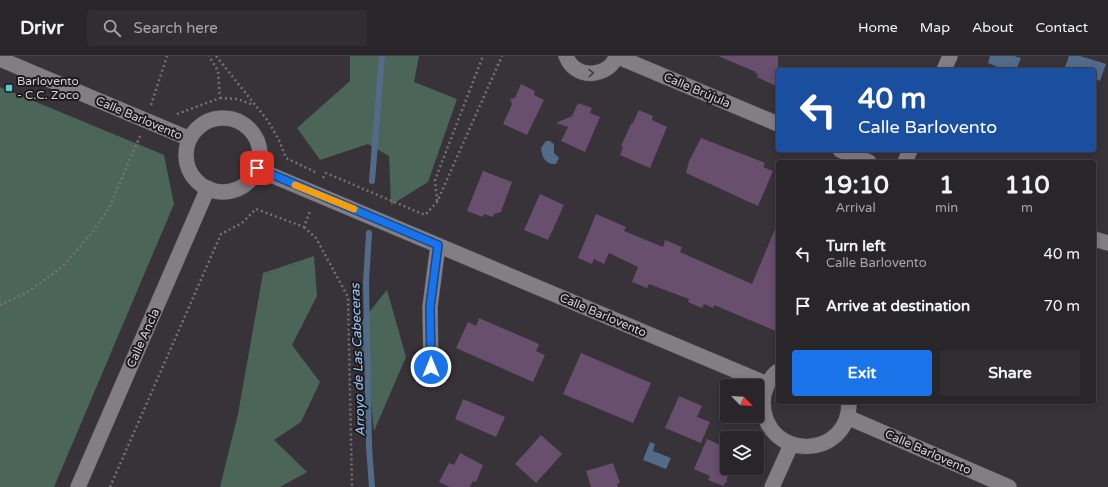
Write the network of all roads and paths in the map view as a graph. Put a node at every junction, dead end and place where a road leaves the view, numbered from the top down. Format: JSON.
{"nodes":[{"id":1,"x":167,"y":56,"type":"edge"},
{"id":2,"x":209,"y":56,"type":"edge"},
{"id":3,"x":216,"y":56,"type":"edge"},
{"id":4,"x":483,"y":56,"type":"edge"},
{"id":5,"x":502,"y":56,"type":"edge"},
{"id":6,"x":566,"y":56,"type":"edge"},
{"id":7,"x":616,"y":56,"type":"edge"},
{"id":8,"x":950,"y":56,"type":"edge"},
{"id":9,"x":0,"y":59,"type":"edge"},
{"id":10,"x":945,"y":68,"type":"edge"},
{"id":11,"x":220,"y":98,"type":"junction"},
{"id":12,"x":151,"y":104,"type":"junction"},
{"id":13,"x":255,"y":105,"type":"junction"},
{"id":14,"x":158,"y":106,"type":"dead end"},
{"id":15,"x":170,"y":111,"type":"dead end"},
{"id":16,"x":146,"y":121,"type":"junction"},
{"id":17,"x":776,"y":123,"type":"edge"},
{"id":18,"x":190,"y":139,"type":"junction"},
{"id":19,"x":845,"y":152,"type":"edge"},
{"id":20,"x":864,"y":160,"type":"edge"},
{"id":21,"x":257,"y":168,"type":"junction"},
{"id":22,"x":324,"y":177,"type":"junction"},
{"id":23,"x":208,"y":188,"type":"junction"},
{"id":24,"x":317,"y":194,"type":"junction"},
{"id":25,"x":437,"y":202,"type":"junction"},
{"id":26,"x":304,"y":226,"type":"junction"},
{"id":27,"x":1096,"y":240,"type":"edge"},
{"id":28,"x":1108,"y":243,"type":"edge"},
{"id":29,"x":438,"y":245,"type":"junction"},
{"id":30,"x":0,"y":305,"type":"edge"},
{"id":31,"x":431,"y":367,"type":"dead end"},
{"id":32,"x":776,"y":373,"type":"edge"},
{"id":33,"x":767,"y":384,"type":"junction"},
{"id":34,"x":848,"y":409,"type":"edge"},
{"id":35,"x":791,"y":445,"type":"junction"},
{"id":36,"x":78,"y":487,"type":"edge"},
{"id":37,"x":110,"y":487,"type":"edge"},
{"id":38,"x":352,"y":487,"type":"edge"},
{"id":39,"x":772,"y":487,"type":"edge"},
{"id":40,"x":1009,"y":487,"type":"edge"}],
"edges":[{"from":1,"to":12,"type":"path"},
{"from":2,"to":11,"type":"path"},
{"from":3,"to":13,"type":"path"},
{"from":4,"to":25,"type":"path"},
{"from":5,"to":25,"type":"path"},
{"from":6,"to":7,"type":"street","name":"Calle Brújula","one_way":true},
{"from":7,"to":17,"type":"street","name":"Calle Brújula"},
{"from":8,"to":10,"type":"street"},
{"from":9,"to":16,"type":"street","name":"Calle Barlovento"},
{"from":11,"to":13,"type":"path"},
{"from":11,"to":15,"type":"path"},
{"from":12,"to":14,"type":"path"},
{"from":12,"to":16,"type":"path"},
{"from":13,"to":22,"type":"path"},
{"from":16,"to":18,"type":"street","name":"Calle Barlovento"},
{"from":16,"to":30,"type":"path"},
{"from":18,"to":21,"type":"street"},
{"from":18,"to":23,"type":"street"},
{"from":19,"to":20,"type":"street"},
{"from":21,"to":23,"type":"street"},
{"from":21,"to":24,"type":"street","name":"Calle Barlovento"},
{"from":22,"to":24,"type":"path"},
{"from":22,"to":25,"type":"path"},
{"from":23,"to":36,"type":"street","name":"Calle Ancla"},
{"from":24,"to":26,"type":"path"},
{"from":24,"to":29,"type":"street","name":"Calle Barlovento"},
{"from":26,"to":37,"type":"path"},
{"from":26,"to":38,"type":"path"},
{"from":27,"to":28,"type":"street"},
{"from":29,"to":31,"type":"street"},
{"from":29,"to":33,"type":"street","name":"Calle Barlovento"},
{"from":32,"to":33,"type":"street"},
{"from":33,"to":35,"type":"street"},
{"from":34,"to":35,"type":"street"},
{"from":34,"to":40,"type":"street","name":"Calle Barlovento"},
{"from":35,"to":39,"type":"street"}]}
